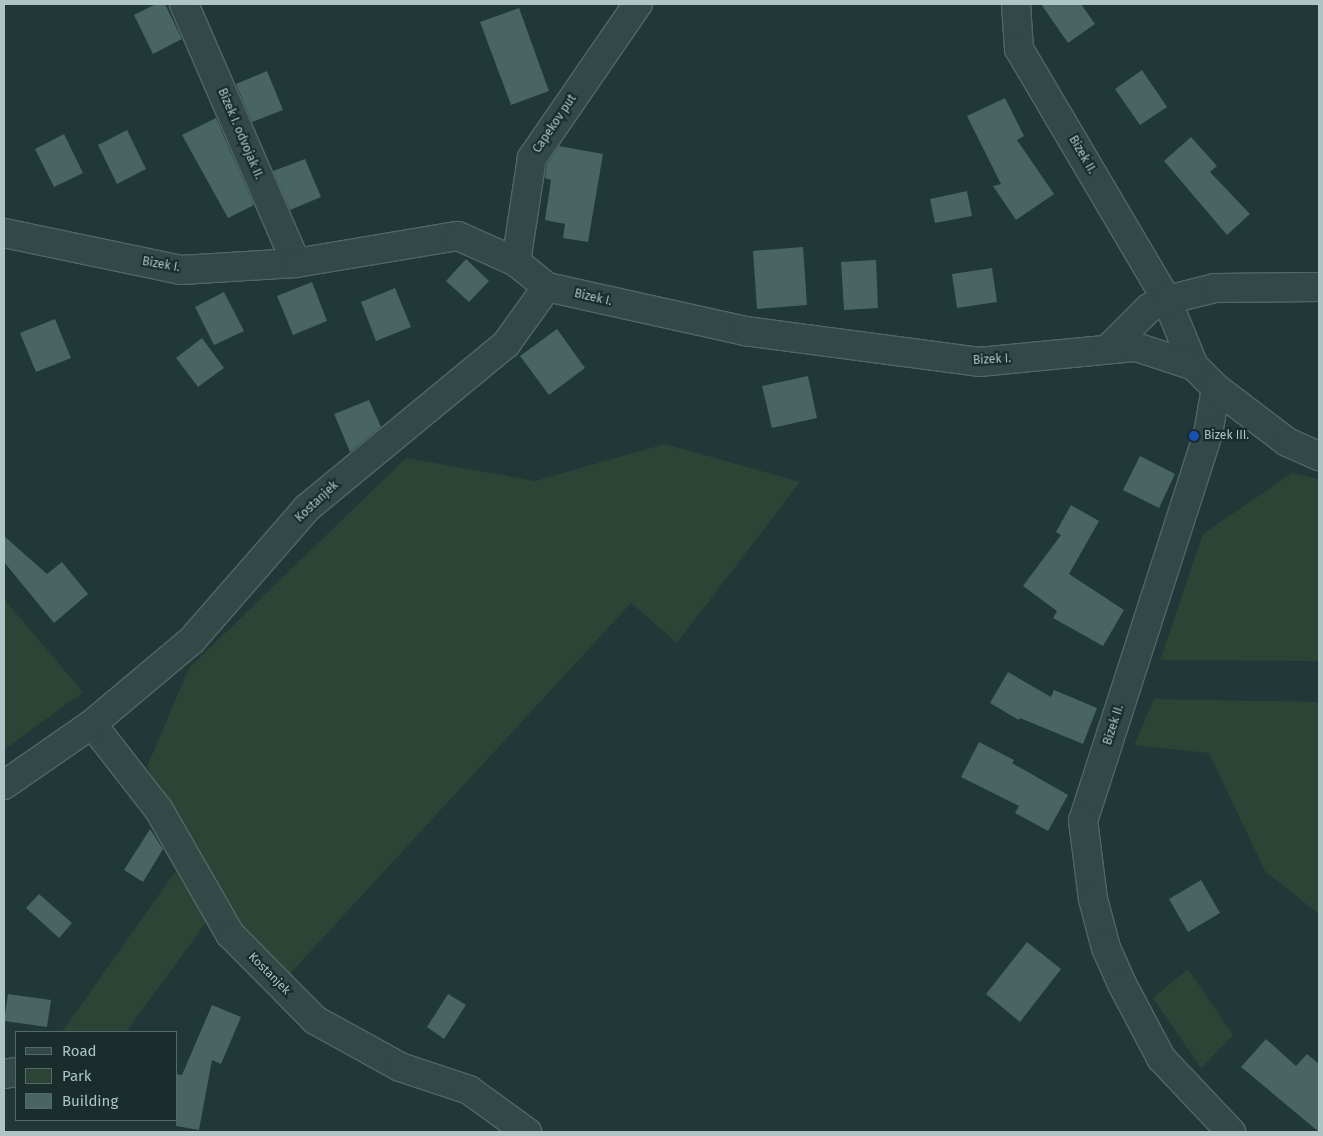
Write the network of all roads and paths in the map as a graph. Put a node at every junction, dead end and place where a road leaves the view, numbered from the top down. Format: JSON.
{"nodes":[{"id":1,"x":184,"y":4,"type":"edge"},
{"id":2,"x":638,"y":4,"type":"edge"},
{"id":3,"x":1016,"y":4,"type":"edge"},
{"id":4,"x":4,"y":233,"type":"edge"},
{"id":5,"x":516,"y":262,"type":"junction"},
{"id":6,"x":296,"y":263,"type":"junction"},
{"id":7,"x":547,"y":287,"type":"junction"},
{"id":8,"x":1319,"y":287,"type":"edge"},
{"id":9,"x":1167,"y":300,"type":"junction"},
{"id":10,"x":1108,"y":348,"type":"junction"},
{"id":11,"x":1194,"y":366,"type":"junction"},
{"id":12,"x":1216,"y":388,"type":"junction"},
{"id":13,"x":1319,"y":456,"type":"edge"},
{"id":14,"x":92,"y":724,"type":"junction"},
{"id":15,"x":4,"y":785,"type":"edge"},
{"id":16,"x":527,"y":1132,"type":"edge"},
{"id":17,"x":1231,"y":1132,"type":"edge"}],
"edges":[{"from":1,"to":6,"type":"street","name":"Bizek I. odvojak II."},
{"from":2,"to":5,"type":"street","name":"Capekov put"},
{"from":3,"to":9,"type":"street","name":"Bizek II."},
{"from":4,"to":6,"type":"street","name":"Bizek I."},
{"from":5,"to":6,"type":"street","name":"Bizek I."},
{"from":5,"to":7,"type":"street","name":"Bizek I."},
{"from":7,"to":10,"type":"street","name":"Bizek I."},
{"from":7,"to":14,"type":"street","name":"Kostanjek"},
{"from":8,"to":9,"type":"street"},
{"from":9,"to":10,"type":"street"},
{"from":9,"to":11,"type":"street","name":"Bizek II."},
{"from":10,"to":11,"type":"street","name":"Bizek I."},
{"from":11,"to":12,"type":"street","name":"Bizek II."},
{"from":12,"to":13,"type":"street"},
{"from":12,"to":17,"type":"street","name":"Bizek II."},
{"from":14,"to":15,"type":"street","name":"Kostanjek"},
{"from":14,"to":16,"type":"street","name":"Kostanjek"}]}
